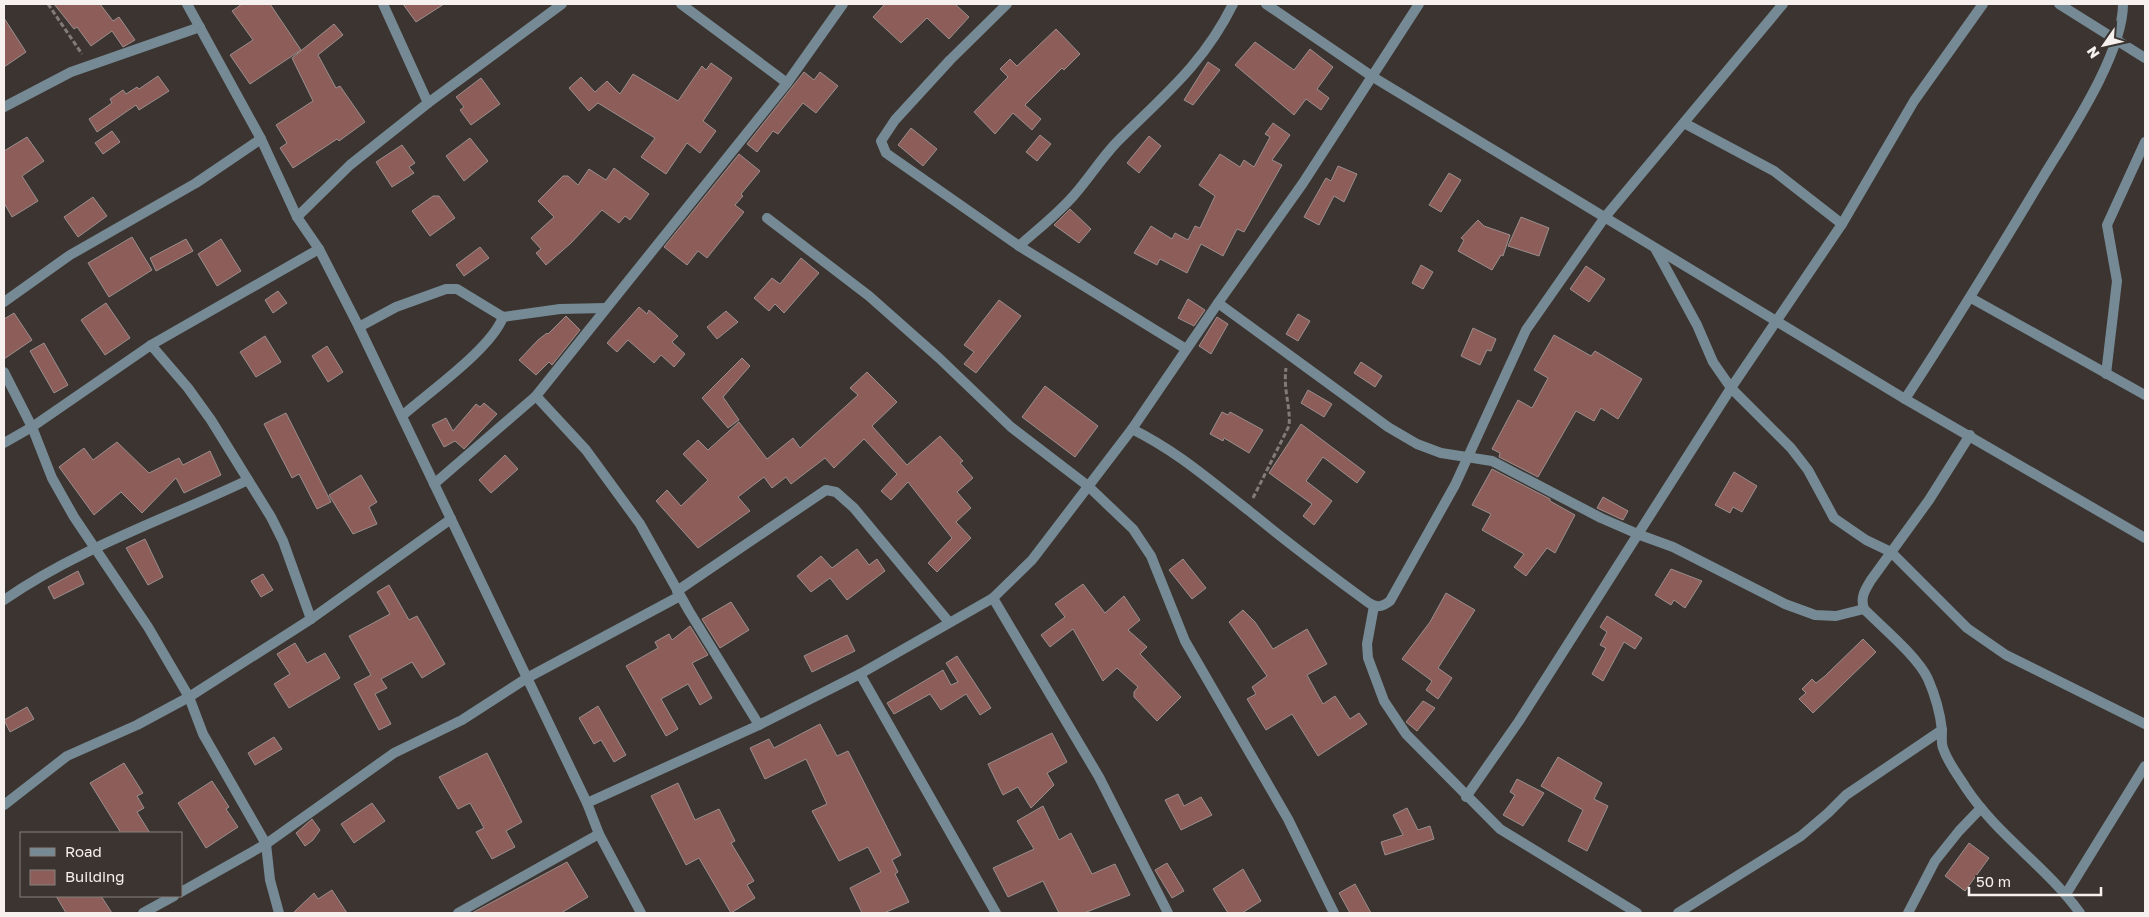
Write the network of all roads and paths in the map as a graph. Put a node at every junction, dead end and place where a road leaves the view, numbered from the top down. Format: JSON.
{"nodes":[{"id":1,"x":48,"y":4,"type":"edge"},
{"id":2,"x":187,"y":4,"type":"edge"},
{"id":3,"x":383,"y":4,"type":"edge"},
{"id":4,"x":562,"y":4,"type":"edge"},
{"id":5,"x":681,"y":4,"type":"edge"},
{"id":6,"x":843,"y":4,"type":"edge"},
{"id":7,"x":1007,"y":4,"type":"edge"},
{"id":8,"x":1232,"y":4,"type":"edge"},
{"id":9,"x":1266,"y":4,"type":"edge"},
{"id":10,"x":1419,"y":4,"type":"edge"},
{"id":11,"x":1783,"y":4,"type":"edge"},
{"id":12,"x":1983,"y":4,"type":"edge"},
{"id":13,"x":2059,"y":4,"type":"edge"},
{"id":14,"x":2123,"y":4,"type":"edge"},
{"id":15,"x":200,"y":27,"type":"junction"},
{"id":16,"x":2116,"y":40,"type":"junction"},
{"id":17,"x":2145,"y":58,"type":"edge"},
{"id":18,"x":89,"y":66,"type":"junction"},
{"id":19,"x":1373,"y":77,"type":"junction"},
{"id":20,"x":787,"y":83,"type":"junction"},
{"id":21,"x":428,"y":103,"type":"junction"},
{"id":22,"x":4,"y":107,"type":"edge"},
{"id":23,"x":1684,"y":123,"type":"junction"},
{"id":24,"x":261,"y":139,"type":"junction"},
{"id":25,"x":2145,"y":142,"type":"edge"},
{"id":26,"x":1605,"y":217,"type":"junction"},
{"id":27,"x":297,"y":218,"type":"junction"},
{"id":28,"x":767,"y":218,"type":"dead end"},
{"id":29,"x":1842,"y":224,"type":"junction"},
{"id":30,"x":1019,"y":246,"type":"junction"},
{"id":31,"x":1655,"y":248,"type":"junction"},
{"id":32,"x":319,"y":249,"type":"junction"},
{"id":33,"x":1971,"y":298,"type":"junction"},
{"id":34,"x":4,"y":302,"type":"edge"},
{"id":35,"x":1218,"y":302,"type":"junction"},
{"id":36,"x":606,"y":308,"type":"junction"},
{"id":37,"x":504,"y":317,"type":"junction"},
{"id":38,"x":1778,"y":320,"type":"junction"},
{"id":39,"x":359,"y":327,"type":"junction"},
{"id":40,"x":152,"y":345,"type":"junction"},
{"id":41,"x":1186,"y":349,"type":"junction"},
{"id":42,"x":1287,"y":356,"type":"junction"},
{"id":43,"x":4,"y":372,"type":"edge"},
{"id":44,"x":2106,"y":374,"type":"junction"},
{"id":45,"x":1731,"y":388,"type":"junction"},
{"id":46,"x":536,"y":396,"type":"junction"},
{"id":47,"x":2145,"y":396,"type":"edge"},
{"id":48,"x":1905,"y":399,"type":"junction"},
{"id":49,"x":402,"y":416,"type":"junction"},
{"id":50,"x":32,"y":427,"type":"junction"},
{"id":51,"x":1132,"y":429,"type":"junction"},
{"id":52,"x":1970,"y":435,"type":"junction"},
{"id":53,"x":4,"y":443,"type":"edge"},
{"id":54,"x":1468,"y":456,"type":"junction"},
{"id":55,"x":248,"y":480,"type":"junction"},
{"id":56,"x":434,"y":484,"type":"junction"},
{"id":57,"x":1088,"y":486,"type":"junction"},
{"id":58,"x":1246,"y":509,"type":"junction"},
{"id":59,"x":451,"y":519,"type":"junction"},
{"id":60,"x":1640,"y":535,"type":"junction"},
{"id":61,"x":2145,"y":538,"type":"edge"},
{"id":62,"x":94,"y":548,"type":"junction"},
{"id":63,"x":1891,"y":552,"type":"junction"},
{"id":64,"x":679,"y":593,"type":"junction"},
{"id":65,"x":993,"y":598,"type":"junction"},
{"id":66,"x":4,"y":600,"type":"edge"},
{"id":67,"x":1374,"y":606,"type":"junction"},
{"id":68,"x":1864,"y":609,"type":"junction"},
{"id":69,"x":311,"y":619,"type":"junction"},
{"id":70,"x":948,"y":622,"type":"junction"},
{"id":71,"x":860,"y":674,"type":"junction"},
{"id":72,"x":527,"y":678,"type":"junction"},
{"id":73,"x":189,"y":697,"type":"junction"},
{"id":74,"x":2145,"y":724,"type":"edge"},
{"id":75,"x":759,"y":725,"type":"junction"},
{"id":76,"x":1942,"y":730,"type":"junction"},
{"id":77,"x":2145,"y":766,"type":"edge"},
{"id":78,"x":1466,"y":797,"type":"junction"},
{"id":79,"x":587,"y":803,"type":"junction"},
{"id":80,"x":4,"y":805,"type":"edge"},
{"id":81,"x":1981,"y":808,"type":"junction"},
{"id":82,"x":599,"y":834,"type":"junction"},
{"id":83,"x":266,"y":844,"type":"junction"},
{"id":84,"x":182,"y":891,"type":"edge"},
{"id":85,"x":2066,"y":894,"type":"junction"},
{"id":86,"x":172,"y":897,"type":"edge"},
{"id":87,"x":143,"y":913,"type":"edge"},
{"id":88,"x":279,"y":913,"type":"edge"},
{"id":89,"x":458,"y":913,"type":"edge"},
{"id":90,"x":641,"y":913,"type":"edge"},
{"id":91,"x":996,"y":913,"type":"edge"},
{"id":92,"x":1168,"y":913,"type":"edge"},
{"id":93,"x":1334,"y":913,"type":"edge"},
{"id":94,"x":1637,"y":913,"type":"edge"},
{"id":95,"x":1678,"y":913,"type":"edge"},
{"id":96,"x":1908,"y":913,"type":"edge"},
{"id":97,"x":2080,"y":913,"type":"edge"}],
"edges":[{"from":1,"to":18,"type":"path"},
{"from":2,"to":15,"type":"street"},
{"from":3,"to":21,"type":"street"},
{"from":4,"to":21,"type":"street"},
{"from":5,"to":20,"type":"street"},
{"from":6,"to":20,"type":"street"},
{"from":7,"to":30,"type":"street"},
{"from":8,"to":30,"type":"street"},
{"from":9,"to":19,"type":"street"},
{"from":10,"to":19,"type":"street"},
{"from":11,"to":23,"type":"street"},
{"from":12,"to":29,"type":"street"},
{"from":13,"to":16,"type":"street"},
{"from":14,"to":16,"type":"street"},
{"from":15,"to":18,"type":"street"},
{"from":15,"to":24,"type":"street"},
{"from":16,"to":17,"type":"street"},
{"from":16,"to":33,"type":"street"},
{"from":18,"to":22,"type":"street"},
{"from":19,"to":26,"type":"street"},
{"from":19,"to":35,"type":"street"},
{"from":20,"to":36,"type":"street"},
{"from":21,"to":27,"type":"street"},
{"from":23,"to":26,"type":"street"},
{"from":23,"to":29,"type":"street"},
{"from":24,"to":27,"type":"street"},
{"from":24,"to":34,"type":"street"},
{"from":25,"to":44,"type":"street"},
{"from":26,"to":31,"type":"street"},
{"from":26,"to":54,"type":"street"},
{"from":27,"to":32,"type":"street"},
{"from":28,"to":57,"type":"street"},
{"from":29,"to":38,"type":"street"},
{"from":30,"to":41,"type":"street"},
{"from":31,"to":38,"type":"street"},
{"from":31,"to":45,"type":"street"},
{"from":32,"to":39,"type":"street"},
{"from":32,"to":40,"type":"street"},
{"from":33,"to":44,"type":"street"},
{"from":33,"to":48,"type":"street"},
{"from":35,"to":41,"type":"street"},
{"from":35,"to":42,"type":"street"},
{"from":36,"to":37,"type":"street"},
{"from":36,"to":46,"type":"street"},
{"from":37,"to":39,"type":"street"},
{"from":37,"to":49,"type":"street"},
{"from":38,"to":45,"type":"street"},
{"from":38,"to":48,"type":"street"},
{"from":39,"to":49,"type":"street"},
{"from":40,"to":50,"type":"street"},
{"from":40,"to":55,"type":"street"},
{"from":41,"to":51,"type":"street"},
{"from":42,"to":54,"type":"street"},
{"from":42,"to":58,"type":"path"},
{"from":43,"to":50,"type":"street"},
{"from":44,"to":47,"type":"street"},
{"from":45,"to":60,"type":"street"},
{"from":45,"to":63,"type":"street"},
{"from":46,"to":56,"type":"street"},
{"from":46,"to":64,"type":"street"},
{"from":48,"to":52,"type":"street"},
{"from":49,"to":56,"type":"street"},
{"from":50,"to":53,"type":"street"},
{"from":50,"to":62,"type":"street"},
{"from":51,"to":57,"type":"street"},
{"from":51,"to":58,"type":"street"},
{"from":52,"to":61,"type":"street"},
{"from":52,"to":63,"type":"street"},
{"from":54,"to":60,"type":"street"},
{"from":54,"to":67,"type":"street"},
{"from":55,"to":62,"type":"street"},
{"from":55,"to":69,"type":"street"},
{"from":56,"to":59,"type":"street"},
{"from":57,"to":65,"type":"street"},
{"from":57,"to":93,"type":"street"},
{"from":58,"to":67,"type":"street"},
{"from":59,"to":69,"type":"street"},
{"from":59,"to":72,"type":"street"},
{"from":60,"to":68,"type":"street"},
{"from":60,"to":78,"type":"street"},
{"from":62,"to":66,"type":"street"},
{"from":62,"to":73,"type":"street"},
{"from":63,"to":68,"type":"street"},
{"from":63,"to":74,"type":"street"},
{"from":64,"to":70,"type":"street"},
{"from":64,"to":72,"type":"street"},
{"from":64,"to":75,"type":"street"},
{"from":65,"to":70,"type":"street"},
{"from":65,"to":92,"type":"street"},
{"from":67,"to":78,"type":"street"},
{"from":68,"to":76,"type":"street"},
{"from":69,"to":73,"type":"street"},
{"from":70,"to":71,"type":"street"},
{"from":71,"to":75,"type":"street"},
{"from":71,"to":91,"type":"street"},
{"from":72,"to":79,"type":"street"},
{"from":72,"to":83,"type":"street"},
{"from":73,"to":80,"type":"street"},
{"from":73,"to":83,"type":"street"},
{"from":75,"to":79,"type":"street"},
{"from":76,"to":81,"type":"street"},
{"from":76,"to":95,"type":"street"},
{"from":77,"to":85,"type":"street"},
{"from":78,"to":94,"type":"street"},
{"from":79,"to":82,"type":"street"},
{"from":81,"to":85,"type":"street"},
{"from":81,"to":96,"type":"street"},
{"from":82,"to":89,"type":"street"},
{"from":82,"to":90,"type":"street"},
{"from":83,"to":84,"type":"street"},
{"from":83,"to":88,"type":"street"},
{"from":85,"to":97,"type":"street"},
{"from":86,"to":87,"type":"street"}]}
